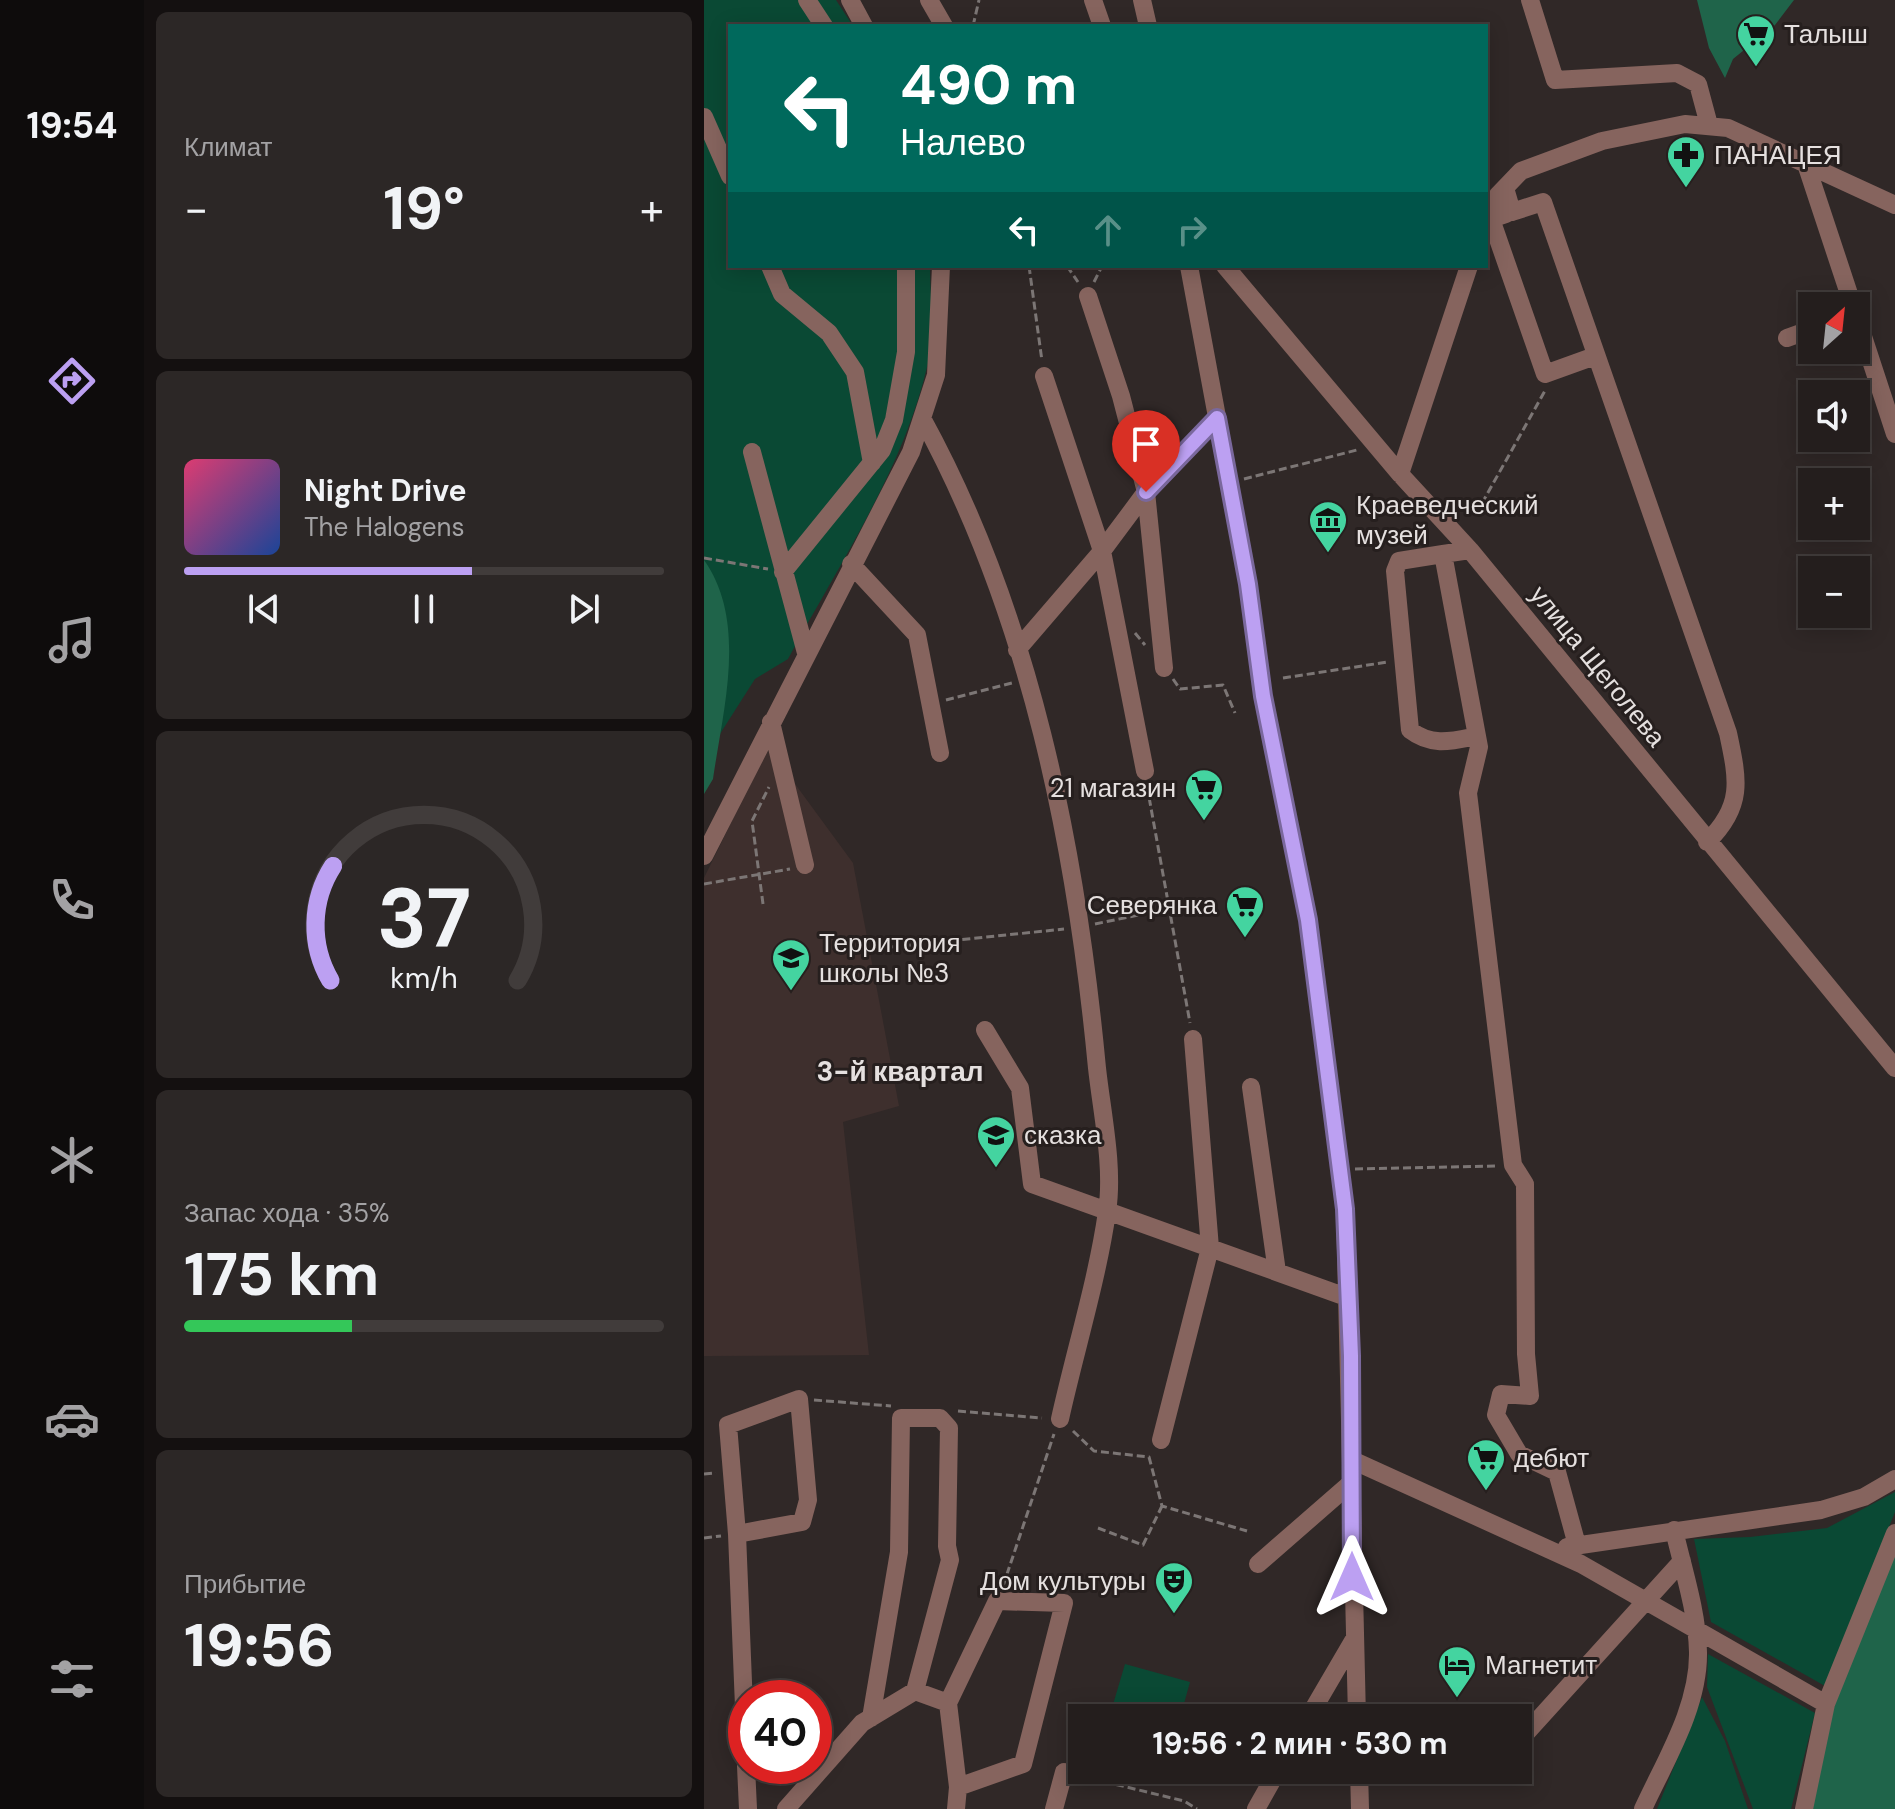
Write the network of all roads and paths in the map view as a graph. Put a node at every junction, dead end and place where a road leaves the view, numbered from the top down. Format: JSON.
{"nodes":[{"id":1,"x":807,"y":0,"type":"edge"},
{"id":2,"x":850,"y":0,"type":"edge"},
{"id":3,"x":929,"y":0,"type":"edge"},
{"id":4,"x":979,"y":0,"type":"edge"},
{"id":5,"x":1093,"y":0,"type":"edge"},
{"id":6,"x":1142,"y":0,"type":"edge"},
{"id":7,"x":1530,"y":0,"type":"edge"},
{"id":8,"x":823,"y":24,"type":"edge"},
{"id":9,"x":863,"y":24,"type":"edge"},
{"id":10,"x":943,"y":24,"type":"edge"},
{"id":11,"x":973,"y":24,"type":"edge"},
{"id":12,"x":1101,"y":24,"type":"edge"},
{"id":13,"x":1143,"y":24,"type":"edge"},
{"id":14,"x":704,"y":117,"type":"edge"},
{"id":15,"x":1709,"y":125,"type":"junction"},
{"id":16,"x":1806,"y":164,"type":"junction"},
{"id":17,"x":728,"y":171,"type":"edge"},
{"id":18,"x":1505,"y":188,"type":"junction"},
{"id":19,"x":1895,"y":205,"type":"edge"},
{"id":20,"x":1512,"y":212,"type":"junction"},
{"id":21,"x":1488,"y":213,"type":"edge"},
{"id":22,"x":771,"y":268,"type":"edge"},
{"id":23,"x":906,"y":268,"type":"edge"},
{"id":24,"x":941,"y":268,"type":"edge"},
{"id":25,"x":1029,"y":268,"type":"edge"},
{"id":26,"x":1189,"y":268,"type":"edge"},
{"id":27,"x":1227,"y":268,"type":"edge"},
{"id":28,"x":1468,"y":268,"type":"edge"},
{"id":29,"x":1848,"y":292,"type":"edge"},
{"id":30,"x":1088,"y":296,"type":"dead end"},
{"id":31,"x":1798,"y":334,"type":"edge"},
{"id":32,"x":1787,"y":338,"type":"dead end"},
{"id":33,"x":1595,"y":356,"type":"junction"},
{"id":34,"x":1870,"y":358,"type":"edge"},
{"id":35,"x":1044,"y":376,"type":"joint"},
{"id":36,"x":1547,"y":386,"type":"dead end"},
{"id":37,"x":922,"y":418,"type":"junction"},
{"id":38,"x":1217,"y":418,"type":"junction"},
{"id":39,"x":1895,"y":434,"type":"edge"},
{"id":40,"x":1376,"y":446,"type":"junction"},
{"id":41,"x":752,"y":452,"type":"dead end"},
{"id":42,"x":872,"y":463,"type":"junction"},
{"id":43,"x":1400,"y":474,"type":"junction"},
{"id":44,"x":1229,"y":483,"type":"junction"},
{"id":45,"x":1146,"y":492,"type":"junction"},
{"id":46,"x":1476,"y":514,"type":"dead end"},
{"id":47,"x":1470,"y":550,"type":"junction"},
{"id":48,"x":1102,"y":551,"type":"junction"},
{"id":49,"x":1443,"y":554,"type":"junction"},
{"id":50,"x":704,"y":558,"type":"edge"},
{"id":51,"x":851,"y":564,"type":"junction"},
{"id":52,"x":783,"y":572,"type":"junction"},
{"id":53,"x":1017,"y":650,"type":"junction"},
{"id":54,"x":806,"y":653,"type":"junction"},
{"id":55,"x":1403,"y":660,"type":"junction"},
{"id":56,"x":1164,"y":668,"type":"dead end"},
{"id":57,"x":1283,"y":678,"type":"dead end"},
{"id":58,"x":1025,"y":679,"type":"junction"},
{"id":59,"x":931,"y":704,"type":"junction"},
{"id":60,"x":771,"y":722,"type":"junction"},
{"id":61,"x":1477,"y":736,"type":"junction"},
{"id":62,"x":940,"y":753,"type":"dead end"},
{"id":63,"x":781,"y":762,"type":"junction"},
{"id":64,"x":1145,"y":771,"type":"joint"},
{"id":65,"x":1707,"y":842,"type":"junction"},
{"id":66,"x":704,"y":856,"type":"edge"},
{"id":67,"x":805,"y":866,"type":"joint"},
{"id":68,"x":759,"y":875,"type":"junction"},
{"id":69,"x":704,"y":884,"type":"edge"},
{"id":70,"x":1201,"y":902,"type":"dead end"},
{"id":71,"x":763,"y":904,"type":"dead end"},
{"id":72,"x":1169,"y":909,"type":"junction"},
{"id":73,"x":1078,"y":927,"type":"junction"},
{"id":74,"x":843,"y":952,"type":"dead end"},
{"id":75,"x":985,"y":1030,"type":"dead end"},
{"id":76,"x":1193,"y":1039,"type":"joint"},
{"id":77,"x":1895,"y":1068,"type":"edge"},
{"id":78,"x":1251,"y":1087,"type":"dead end"},
{"id":79,"x":1513,"y":1165,"type":"junction"},
{"id":80,"x":1339,"y":1169,"type":"junction"},
{"id":81,"x":1108,"y":1211,"type":"junction"},
{"id":82,"x":1210,"y":1248,"type":"junction"},
{"id":83,"x":1277,"y":1272,"type":"junction"},
{"id":84,"x":1349,"y":1298,"type":"junction"},
{"id":85,"x":1060,"y":1419,"type":"junction"},
{"id":86,"x":1161,"y":1440,"type":"dead end"},
{"id":87,"x":1352,"y":1460,"type":"junction"},
{"id":88,"x":1895,"y":1479,"type":"edge"},
{"id":89,"x":1352,"y":1482,"type":"junction"},
{"id":90,"x":1162,"y":1506,"type":"junction"},
{"id":91,"x":1098,"y":1528,"type":"dead end"},
{"id":92,"x":1674,"y":1530,"type":"junction"},
{"id":93,"x":1247,"y":1531,"type":"dead end"},
{"id":94,"x":1895,"y":1533,"type":"edge"},
{"id":95,"x":737,"y":1534,"type":"junction"},
{"id":96,"x":1577,"y":1545,"type":"junction"},
{"id":97,"x":1550,"y":1550,"type":"junction"},
{"id":98,"x":1682,"y":1561,"type":"junction"},
{"id":99,"x":1258,"y":1564,"type":"dead end"},
{"id":100,"x":1646,"y":1599,"type":"junction"},
{"id":101,"x":997,"y":1601,"type":"junction"},
{"id":102,"x":1694,"y":1627,"type":"junction"},
{"id":103,"x":1353,"y":1641,"type":"junction"},
{"id":104,"x":743,"y":1680,"type":"edge"},
{"id":105,"x":915,"y":1691,"type":"junction"},
{"id":106,"x":948,"y":1703,"type":"junction"},
{"id":107,"x":1316,"y":1704,"type":"edge"},
{"id":108,"x":1356,"y":1704,"type":"edge"},
{"id":109,"x":1826,"y":1704,"type":"junction"},
{"id":110,"x":871,"y":1718,"type":"junction"},
{"id":111,"x":1532,"y":1726,"type":"edge"},
{"id":112,"x":1064,"y":1772,"type":"joint"},
{"id":113,"x":747,"y":1784,"type":"edge"},
{"id":114,"x":1270,"y":1784,"type":"edge"},
{"id":115,"x":1359,"y":1784,"type":"edge"},
{"id":116,"x":958,"y":1787,"type":"junction"},
{"id":117,"x":748,"y":1809,"type":"edge"},
{"id":118,"x":786,"y":1809,"type":"edge"},
{"id":119,"x":956,"y":1809,"type":"edge"},
{"id":120,"x":1054,"y":1809,"type":"edge"},
{"id":121,"x":1197,"y":1809,"type":"edge"},
{"id":122,"x":1256,"y":1809,"type":"edge"},
{"id":123,"x":1360,"y":1809,"type":"edge"},
{"id":124,"x":1643,"y":1809,"type":"edge"},
{"id":125,"x":1804,"y":1809,"type":"edge"}],
"edges":[{"from":1,"to":8,"type":"street"},
{"from":2,"to":9,"type":"street"},
{"from":3,"to":10,"type":"street"},
{"from":4,"to":11,"type":"path"},
{"from":5,"to":12,"type":"street"},
{"from":6,"to":13,"type":"street"},
{"from":7,"to":15,"type":"street"},
{"from":14,"to":17,"type":"street"},
{"from":15,"to":16,"type":"street"},
{"from":15,"to":18,"type":"street"},
{"from":16,"to":19,"type":"street"},
{"from":16,"to":29,"type":"street"},
{"from":18,"to":20,"type":"street"},
{"from":18,"to":21,"type":"street"},
{"from":20,"to":33,"type":"street"},
{"from":20,"to":33,"type":"street"},
{"from":22,"to":42,"type":"street"},
{"from":23,"to":42,"type":"street"},
{"from":24,"to":37,"type":"street"},
{"from":25,"to":35,"type":"path"},
{"from":26,"to":38,"type":"street"},
{"from":27,"to":40,"type":"street","name":"улица Щеголева"},
{"from":28,"to":43,"type":"street"},
{"from":30,"to":45,"type":"street"},
{"from":31,"to":32,"type":"street"},
{"from":33,"to":65,"type":"street"},
{"from":34,"to":39,"type":"street"},
{"from":35,"to":48,"type":"street"},
{"from":36,"to":46,"type":"path"},
{"from":37,"to":51,"type":"street"},
{"from":37,"to":53,"type":"street"},
{"from":38,"to":44,"type":"street"},
{"from":38,"to":45,"type":"street"},
{"from":40,"to":43,"type":"street","name":"улица Щеголева"},
{"from":40,"to":44,"type":"path"},
{"from":41,"to":52,"type":"street"},
{"from":42,"to":52,"type":"street"},
{"from":43,"to":47,"type":"street","name":"улица Щеголева"},
{"from":44,"to":80,"type":"street"},
{"from":45,"to":48,"type":"street"},
{"from":45,"to":56,"type":"street"},
{"from":47,"to":49,"type":"street"},
{"from":47,"to":65,"type":"street","name":"улица Щеголева"},
{"from":48,"to":53,"type":"street"},
{"from":48,"to":64,"type":"street"},
{"from":49,"to":55,"type":"street"},
{"from":49,"to":61,"type":"street"},
{"from":50,"to":52,"type":"path"},
{"from":51,"to":54,"type":"street"},
{"from":51,"to":59,"type":"street"},
{"from":52,"to":54,"type":"street"},
{"from":53,"to":58,"type":"street"},
{"from":54,"to":60,"type":"street"},
{"from":55,"to":57,"type":"path"},
{"from":55,"to":61,"type":"street"},
{"from":58,"to":59,"type":"path"},
{"from":58,"to":73,"type":"street"},
{"from":59,"to":62,"type":"street"},
{"from":60,"to":63,"type":"street"},
{"from":60,"to":66,"type":"street"},
{"from":61,"to":79,"type":"street"},
{"from":63,"to":67,"type":"street"},
{"from":63,"to":68,"type":"path"},
{"from":64,"to":72,"type":"path"},
{"from":65,"to":77,"type":"street","name":"улица Щеголева"},
{"from":67,"to":68,"type":"path"},
{"from":68,"to":69,"type":"path"},
{"from":68,"to":71,"type":"path"},
{"from":70,"to":72,"type":"path"},
{"from":72,"to":73,"type":"path"},
{"from":72,"to":76,"type":"path"},
{"from":73,"to":74,"type":"path"},
{"from":73,"to":81,"type":"street"},
{"from":75,"to":81,"type":"street"},
{"from":76,"to":82,"type":"street"},
{"from":78,"to":83,"type":"street"},
{"from":79,"to":80,"type":"path"},
{"from":79,"to":96,"type":"street"},
{"from":80,"to":84,"type":"street"},
{"from":81,"to":82,"type":"street"},
{"from":81,"to":85,"type":"street"},
{"from":82,"to":83,"type":"street"},
{"from":82,"to":86,"type":"street"},
{"from":83,"to":84,"type":"street"},
{"from":84,"to":87,"type":"street"},
{"from":85,"to":90,"type":"path"},
{"from":85,"to":101,"type":"path"},
{"from":87,"to":89,"type":"street"},
{"from":87,"to":97,"type":"street"},
{"from":88,"to":92,"type":"street"},
{"from":89,"to":99,"type":"street"},
{"from":89,"to":103,"type":"street"},
{"from":90,"to":91,"type":"path"},
{"from":90,"to":93,"type":"path"},
{"from":92,"to":96,"type":"street"},
{"from":92,"to":98,"type":"street"},
{"from":94,"to":109,"type":"street"},
{"from":95,"to":95,"type":"street"},
{"from":95,"to":104,"type":"street"},
{"from":96,"to":97,"type":"street"},
{"from":97,"to":100,"type":"street"},
{"from":98,"to":100,"type":"street"},
{"from":98,"to":102,"type":"street"},
{"from":100,"to":102,"type":"street"},
{"from":100,"to":111,"type":"street"},
{"from":101,"to":106,"type":"street"},
{"from":101,"to":116,"type":"street"},
{"from":102,"to":109,"type":"street"},
{"from":102,"to":124,"type":"street"},
{"from":103,"to":107,"type":"street"},
{"from":103,"to":108,"type":"street"},
{"from":105,"to":106,"type":"street"},
{"from":105,"to":110,"type":"street"},
{"from":105,"to":110,"type":"street"},
{"from":106,"to":116,"type":"street"},
{"from":109,"to":125,"type":"street"},
{"from":110,"to":118,"type":"street"},
{"from":112,"to":120,"type":"street"},
{"from":112,"to":121,"type":"path"},
{"from":113,"to":117,"type":"street"},
{"from":114,"to":122,"type":"street"},
{"from":115,"to":123,"type":"street"},
{"from":116,"to":119,"type":"street"}]}
